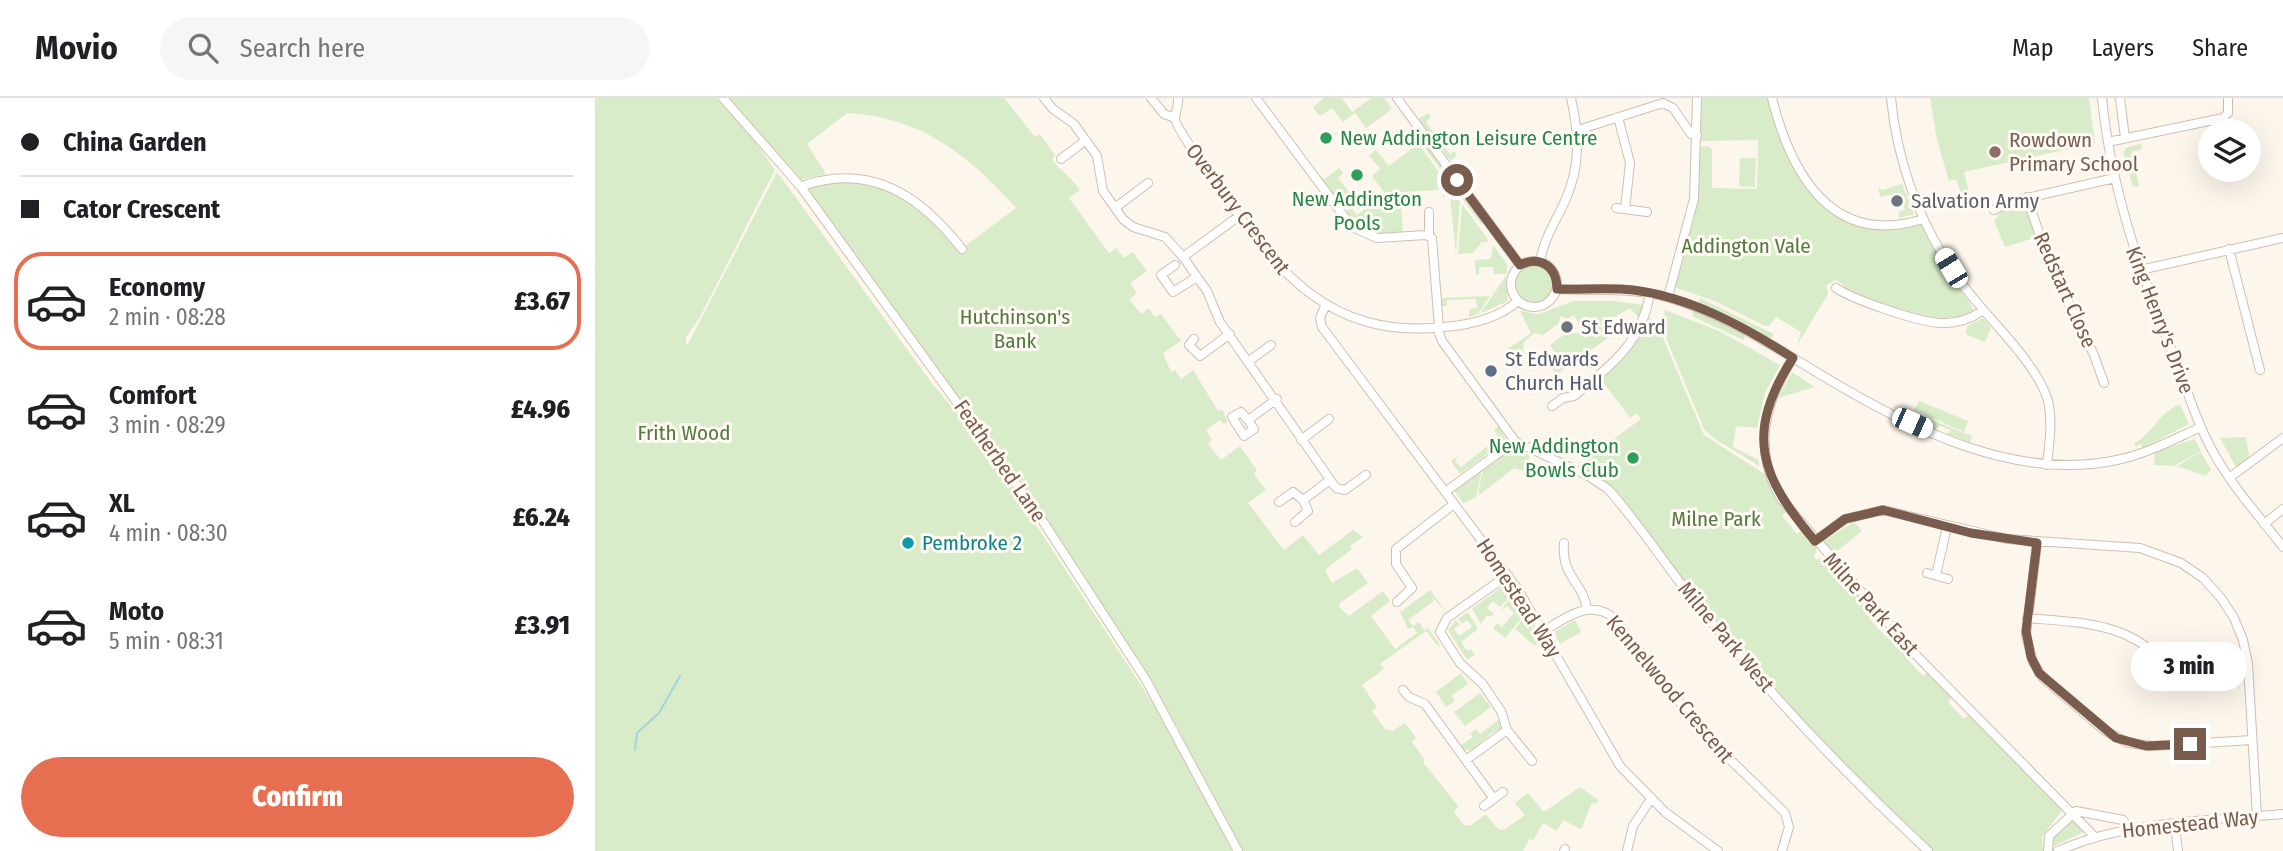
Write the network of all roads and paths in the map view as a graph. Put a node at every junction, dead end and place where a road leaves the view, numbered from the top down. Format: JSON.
{"nodes":[{"id":1,"x":723,"y":98,"type":"edge"},
{"id":2,"x":1044,"y":98,"type":"edge"},
{"id":3,"x":1151,"y":98,"type":"edge"},
{"id":4,"x":1178,"y":98,"type":"edge"},
{"id":5,"x":1256,"y":98,"type":"edge"},
{"id":6,"x":1397,"y":98,"type":"edge"},
{"id":7,"x":1571,"y":98,"type":"edge"},
{"id":8,"x":1697,"y":98,"type":"edge"},
{"id":9,"x":1772,"y":98,"type":"edge"},
{"id":10,"x":1891,"y":98,"type":"edge"},
{"id":11,"x":2102,"y":98,"type":"edge"},
{"id":12,"x":2120,"y":98,"type":"edge"},
{"id":13,"x":2228,"y":98,"type":"edge"},
{"id":14,"x":1662,"y":101,"type":"edge"},
{"id":15,"x":1618,"y":117,"type":"junction"},
{"id":16,"x":1175,"y":118,"type":"junction"},
{"id":17,"x":1578,"y":130,"type":"junction"},
{"id":18,"x":1697,"y":136,"type":"junction"},
{"id":19,"x":2125,"y":138,"type":"junction"},
{"id":20,"x":1086,"y":140,"type":"junction"},
{"id":21,"x":2108,"y":142,"type":"junction"},
{"id":22,"x":1061,"y":159,"type":"dead end"},
{"id":23,"x":2115,"y":178,"type":"junction"},
{"id":24,"x":1148,"y":183,"type":"dead end"},
{"id":25,"x":801,"y":187,"type":"junction"},
{"id":26,"x":2027,"y":197,"type":"junction"},
{"id":27,"x":1115,"y":208,"type":"junction"},
{"id":28,"x":1994,"y":210,"type":"dead end"},
{"id":29,"x":1429,"y":212,"type":"dead end"},
{"id":30,"x":1647,"y":212,"type":"dead end"},
{"id":31,"x":1239,"y":216,"type":"junction"},
{"id":32,"x":1923,"y":219,"type":"junction"},
{"id":33,"x":1429,"y":236,"type":"junction"},
{"id":34,"x":2283,"y":238,"type":"edge"},
{"id":35,"x":962,"y":249,"type":"dead end"},
{"id":36,"x":2229,"y":249,"type":"junction"},
{"id":37,"x":1183,"y":257,"type":"junction"},
{"id":38,"x":1540,"y":261,"type":"junction"},
{"id":39,"x":1175,"y":265,"type":"dead end"},
{"id":40,"x":1520,"y":265,"type":"junction"},
{"id":41,"x":2140,"y":270,"type":"junction"},
{"id":42,"x":1197,"y":277,"type":"junction"},
{"id":43,"x":1836,"y":288,"type":"dead end"},
{"id":44,"x":1557,"y":289,"type":"junction"},
{"id":45,"x":1650,"y":293,"type":"junction"},
{"id":46,"x":1668,"y":298,"type":"junction"},
{"id":47,"x":1518,"y":301,"type":"junction"},
{"id":48,"x":1326,"y":304,"type":"junction"},
{"id":49,"x":1982,"y":311,"type":"junction"},
{"id":50,"x":1438,"y":328,"type":"junction"},
{"id":51,"x":1230,"y":334,"type":"junction"},
{"id":52,"x":1194,"y":339,"type":"dead end"},
{"id":53,"x":1271,"y":345,"type":"dead end"},
{"id":54,"x":1793,"y":358,"type":"junction"},
{"id":55,"x":1249,"y":361,"type":"junction"},
{"id":56,"x":2260,"y":370,"type":"dead end"},
{"id":57,"x":2104,"y":383,"type":"dead end"},
{"id":58,"x":1277,"y":399,"type":"junction"},
{"id":59,"x":1552,"y":406,"type":"dead end"},
{"id":60,"x":1329,"y":419,"type":"dead end"},
{"id":61,"x":1248,"y":420,"type":"dead end"},
{"id":62,"x":2201,"y":427,"type":"junction"},
{"id":63,"x":2283,"y":438,"type":"edge"},
{"id":64,"x":1301,"y":440,"type":"junction"},
{"id":65,"x":1515,"y":441,"type":"junction"},
{"id":66,"x":2047,"y":465,"type":"junction"},
{"id":67,"x":1366,"y":475,"type":"dead end"},
{"id":68,"x":2229,"y":478,"type":"junction"},
{"id":69,"x":1330,"y":480,"type":"junction"},
{"id":70,"x":1445,"y":492,"type":"junction"},
{"id":71,"x":1303,"y":500,"type":"junction"},
{"id":72,"x":1279,"y":502,"type":"dead end"},
{"id":73,"x":1454,"y":504,"type":"junction"},
{"id":74,"x":2283,"y":509,"type":"edge"},
{"id":75,"x":1295,"y":522,"type":"dead end"},
{"id":76,"x":2264,"y":524,"type":"junction"},
{"id":77,"x":1947,"y":527,"type":"junction"},
{"id":78,"x":1815,"y":541,"type":"junction"},
{"id":79,"x":1564,"y":543,"type":"dead end"},
{"id":80,"x":2037,"y":543,"type":"junction"},
{"id":81,"x":2283,"y":547,"type":"edge"},
{"id":82,"x":1927,"y":573,"type":"dead end"},
{"id":83,"x":1508,"y":575,"type":"junction"},
{"id":84,"x":1936,"y":575,"type":"junction"},
{"id":85,"x":1948,"y":579,"type":"dead end"},
{"id":86,"x":1397,"y":602,"type":"dead end"},
{"id":87,"x":1587,"y":610,"type":"junction"},
{"id":88,"x":2027,"y":618,"type":"junction"},
{"id":89,"x":1544,"y":631,"type":"junction"},
{"id":90,"x":2164,"y":667,"type":"dead end"},
{"id":91,"x":1403,"y":690,"type":"dead end"},
{"id":92,"x":1507,"y":730,"type":"junction"},
{"id":93,"x":2252,"y":740,"type":"junction"},
{"id":94,"x":1466,"y":760,"type":"junction"},
{"id":95,"x":1532,"y":761,"type":"dead end"},
{"id":96,"x":1503,"y":792,"type":"dead end"},
{"id":97,"x":1494,"y":799,"type":"junction"},
{"id":98,"x":1651,"y":799,"type":"junction"},
{"id":99,"x":1484,"y":806,"type":"dead end"},
{"id":100,"x":2073,"y":812,"type":"junction"},
{"id":101,"x":2283,"y":814,"type":"edge"},
{"id":102,"x":2257,"y":817,"type":"junction"},
{"id":103,"x":2175,"y":824,"type":"junction"},
{"id":104,"x":2130,"y":829,"type":"junction"},
{"id":105,"x":2095,"y":837,"type":"junction"},
{"id":106,"x":1238,"y":851,"type":"edge"},
{"id":107,"x":1627,"y":851,"type":"edge"},
{"id":108,"x":1718,"y":851,"type":"edge"},
{"id":109,"x":1782,"y":851,"type":"edge"},
{"id":110,"x":1928,"y":851,"type":"edge"},
{"id":111,"x":2048,"y":851,"type":"edge"},
{"id":112,"x":2058,"y":851,"type":"edge"},
{"id":113,"x":2178,"y":851,"type":"edge"}],
"edges":[{"from":1,"to":25,"type":"street","name":"Featherbed Lane"},
{"from":2,"to":20,"type":"street"},
{"from":3,"to":16,"type":"street","name":"Overbury Crescent"},
{"from":4,"to":16,"type":"street"},
{"from":5,"to":33,"type":"street"},
{"from":6,"to":40,"type":"street"},
{"from":7,"to":17,"type":"street"},
{"from":8,"to":18,"type":"street"},
{"from":9,"to":32,"type":"street"},
{"from":10,"to":32,"type":"street"},
{"from":11,"to":21,"type":"street","name":"King Henry's Drive"},
{"from":12,"to":19,"type":"street"},
{"from":13,"to":19,"type":"street"},
{"from":14,"to":15,"type":"street"},
{"from":14,"to":18,"type":"street"},
{"from":15,"to":17,"type":"street"},
{"from":15,"to":30,"type":"street"},
{"from":16,"to":31,"type":"street","name":"Overbury Crescent"},
{"from":17,"to":38,"type":"street"},
{"from":18,"to":46,"type":"street"},
{"from":19,"to":21,"type":"street"},
{"from":20,"to":22,"type":"street"},
{"from":20,"to":27,"type":"street"},
{"from":21,"to":23,"type":"street","name":"King Henry's Drive"},
{"from":23,"to":26,"type":"street"},
{"from":23,"to":41,"type":"street","name":"King Henry's Drive"},
{"from":24,"to":27,"type":"street"},
{"from":25,"to":35,"type":"street"},
{"from":25,"to":106,"type":"street","name":"Featherbed Lane"},
{"from":26,"to":28,"type":"street"},
{"from":26,"to":57,"type":"street","name":"Redstart Close"},
{"from":27,"to":37,"type":"street"},
{"from":29,"to":33,"type":"street"},
{"from":31,"to":37,"type":"street"},
{"from":31,"to":48,"type":"street","name":"Overbury Crescent"},
{"from":32,"to":49,"type":"street"},
{"from":33,"to":50,"type":"street"},
{"from":34,"to":36,"type":"street"},
{"from":36,"to":41,"type":"street"},
{"from":36,"to":56,"type":"street"},
{"from":37,"to":42,"type":"street"},
{"from":38,"to":40,"type":"street"},
{"from":38,"to":44,"type":"street"},
{"from":39,"to":42,"type":"street"},
{"from":40,"to":47,"type":"street"},
{"from":41,"to":62,"type":"street","name":"King Henry's Drive"},
{"from":42,"to":51,"type":"street"},
{"from":43,"to":49,"type":"street"},
{"from":44,"to":45,"type":"street"},
{"from":44,"to":47,"type":"street"},
{"from":45,"to":46,"type":"street"},
{"from":45,"to":59,"type":"street"},
{"from":46,"to":54,"type":"street"},
{"from":47,"to":50,"type":"street","name":"Overbury Crescent"},
{"from":48,"to":50,"type":"street","name":"Overbury Crescent"},
{"from":48,"to":70,"type":"street","name":"Homestead Way"},
{"from":49,"to":66,"type":"street"},
{"from":50,"to":65,"type":"street"},
{"from":51,"to":52,"type":"street"},
{"from":51,"to":55,"type":"street"},
{"from":53,"to":55,"type":"street"},
{"from":54,"to":66,"type":"street"},
{"from":54,"to":78,"type":"street","name":"Milne Park East"},
{"from":55,"to":58,"type":"street"},
{"from":58,"to":61,"type":"street"},
{"from":58,"to":64,"type":"street"},
{"from":60,"to":64,"type":"street"},
{"from":62,"to":66,"type":"street"},
{"from":62,"to":68,"type":"street","name":"King Henry's Drive"},
{"from":63,"to":68,"type":"street"},
{"from":64,"to":69,"type":"street"},
{"from":65,"to":70,"type":"street"},
{"from":65,"to":110,"type":"street","name":"Milne Park West"},
{"from":67,"to":69,"type":"street"},
{"from":68,"to":76,"type":"street","name":"King Henry's Drive"},
{"from":69,"to":71,"type":"street"},
{"from":70,"to":73,"type":"street","name":"Homestead Way"},
{"from":71,"to":72,"type":"street"},
{"from":71,"to":75,"type":"street"},
{"from":73,"to":83,"type":"street","name":"Homestead Way"},
{"from":73,"to":86,"type":"street"},
{"from":74,"to":76,"type":"street"},
{"from":76,"to":81,"type":"street","name":"King Henry's Drive"},
{"from":77,"to":78,"type":"street"},
{"from":77,"to":80,"type":"street"},
{"from":77,"to":84,"type":"street"},
{"from":78,"to":100,"type":"street","name":"Milne Park East"},
{"from":79,"to":87,"type":"street"},
{"from":80,"to":88,"type":"street"},
{"from":80,"to":93,"type":"street"},
{"from":82,"to":84,"type":"street"},
{"from":83,"to":89,"type":"street","name":"Homestead Way"},
{"from":83,"to":92,"type":"street"},
{"from":84,"to":85,"type":"street"},
{"from":87,"to":89,"type":"street","name":"Kennelwood Crescent"},
{"from":87,"to":109,"type":"street","name":"Kennelwood Crescent"},
{"from":88,"to":90,"type":"street"},
{"from":88,"to":93,"type":"street"},
{"from":89,"to":98,"type":"street","name":"Homestead Way"},
{"from":91,"to":94,"type":"street"},
{"from":92,"to":94,"type":"street"},
{"from":92,"to":95,"type":"street"},
{"from":93,"to":102,"type":"street"},
{"from":94,"to":97,"type":"street"},
{"from":96,"to":97,"type":"street"},
{"from":97,"to":99,"type":"street"},
{"from":98,"to":107,"type":"street"},
{"from":98,"to":108,"type":"street","name":"Homestead Way"},
{"from":100,"to":104,"type":"street"},
{"from":100,"to":105,"type":"street","name":"Milne Park East"},
{"from":100,"to":111,"type":"street"},
{"from":101,"to":102,"type":"street","name":"Homestead Way"},
{"from":102,"to":103,"type":"street","name":"Homestead Way"},
{"from":103,"to":104,"type":"street","name":"Homestead Way"},
{"from":103,"to":113,"type":"street"},
{"from":104,"to":105,"type":"street","name":"Homestead Way"},
{"from":105,"to":112,"type":"street","name":"Homestead Way"}]}
